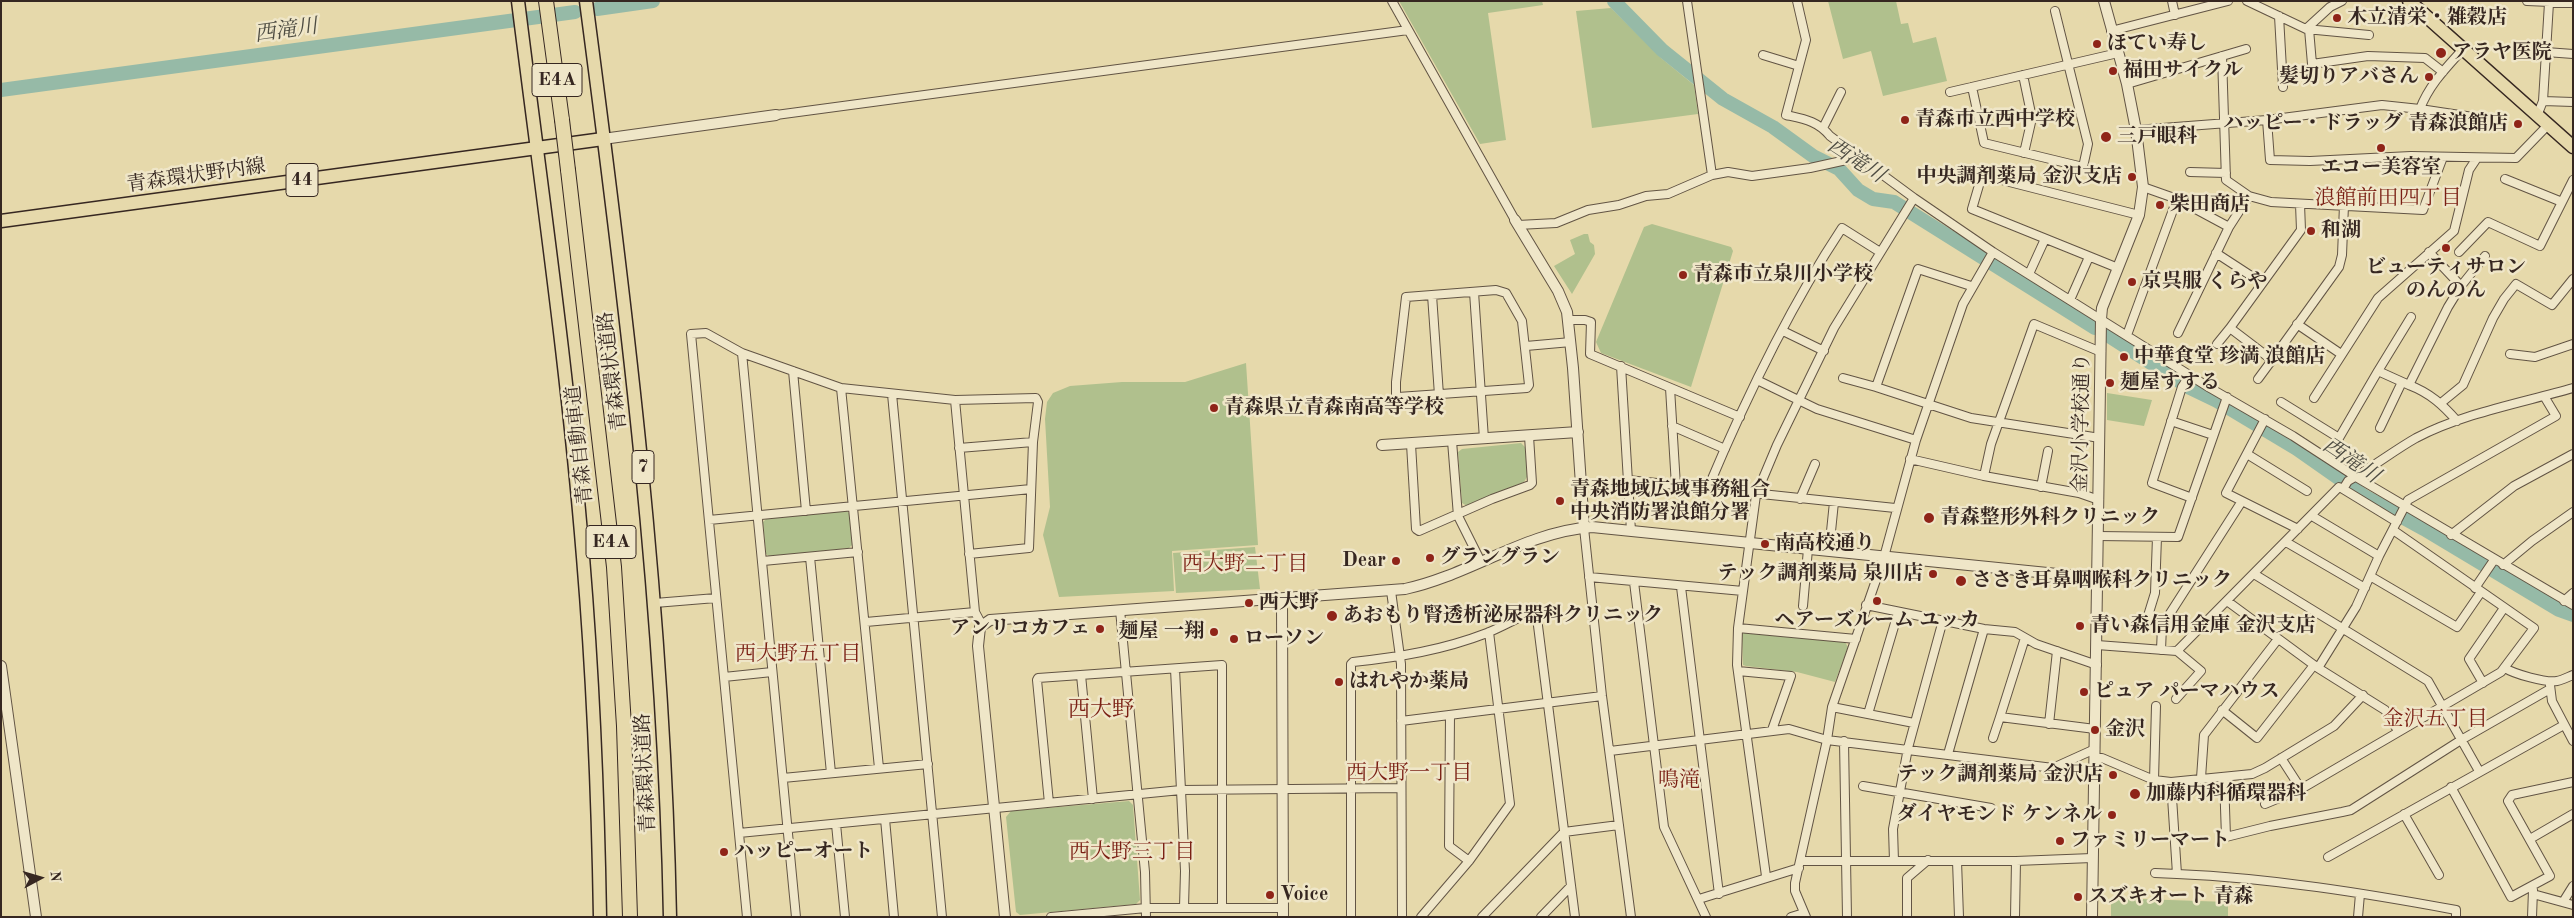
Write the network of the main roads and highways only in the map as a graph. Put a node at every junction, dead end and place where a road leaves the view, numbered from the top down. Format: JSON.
{"nodes":[{"id":1,"x":546,"y":1,"type":"edge"},
{"id":2,"x":586,"y":1,"type":"edge"},
{"id":3,"x":2410,"y":1,"type":"edge"},
{"id":4,"x":519,"y":5,"type":"edge"},
{"id":5,"x":603,"y":139,"type":"junction"},
{"id":6,"x":2573,"y":147,"type":"edge"},
{"id":7,"x":536,"y":148,"type":"junction"},
{"id":8,"x":1,"y":221,"type":"edge"},
{"id":9,"x":600,"y":917,"type":"edge"},
{"id":10,"x":630,"y":917,"type":"edge"},
{"id":11,"x":670,"y":917,"type":"edge"}],
"edges":[{"from":1,"to":10,"type":"highway","name":"青森自動車道","number":"E4A","bridge":true},
{"from":2,"to":5,"type":"main road","name":"青森環状道路","number":"7"},
{"from":3,"to":6,"type":"main road"},
{"from":4,"to":7,"type":"main road"},
{"from":5,"to":7,"type":"main road","name":"青森環状野内線","number":"44"},
{"from":5,"to":11,"type":"main road","name":"青森環状道路","number":"7"},
{"from":7,"to":8,"type":"main road","name":"青森環状野内線","number":"44"},
{"from":7,"to":9,"type":"main road"}]}
